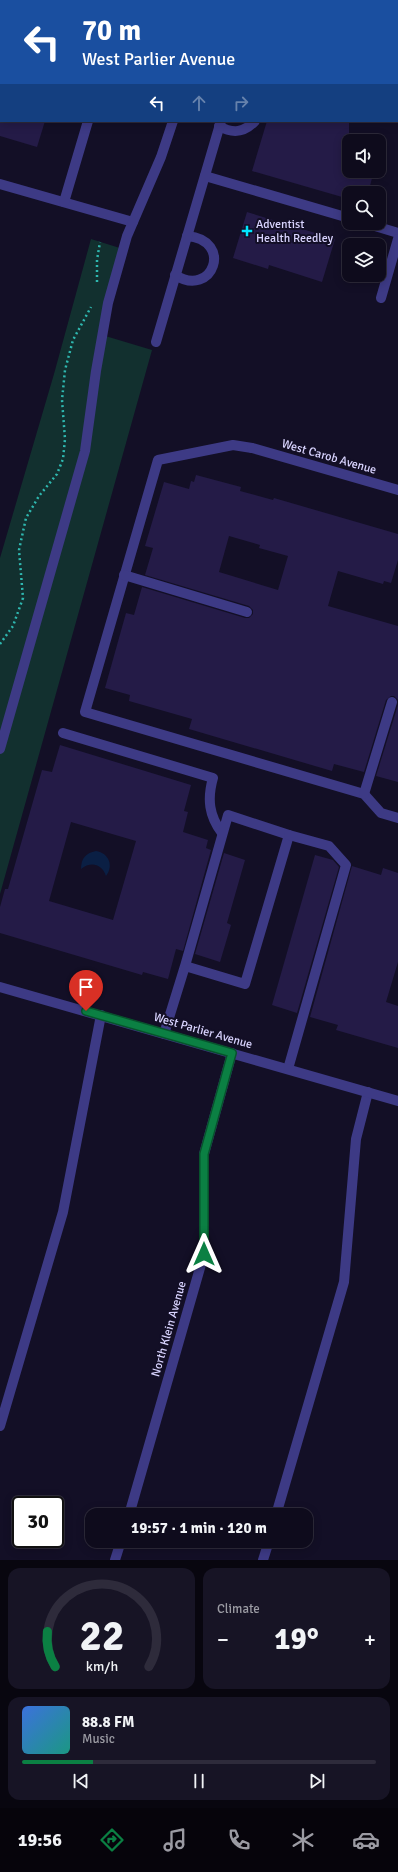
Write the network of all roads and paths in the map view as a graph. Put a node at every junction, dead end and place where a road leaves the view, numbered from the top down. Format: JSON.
{"nodes":[{"id":1,"x":88,"y":122,"type":"edge"},
{"id":2,"x":173,"y":122,"type":"edge"},
{"id":3,"x":254,"y":122,"type":"edge"},
{"id":4,"x":220,"y":123,"type":"edge"},
{"id":5,"x":205,"y":176,"type":"junction"},
{"id":6,"x":0,"y":184,"type":"edge"},
{"id":7,"x":64,"y":202,"type":"junction"},
{"id":8,"x":342,"y":216,"type":"edge"},
{"id":9,"x":133,"y":222,"type":"junction"},
{"id":10,"x":386,"y":229,"type":"edge"},
{"id":11,"x":398,"y":232,"type":"edge"},
{"id":12,"x":187,"y":236,"type":"junction"},
{"id":13,"x":398,"y":239,"type":"edge"},
{"id":14,"x":100,"y":242,"type":"dead end"},
{"id":15,"x":176,"y":275,"type":"junction"},
{"id":16,"x":96,"y":287,"type":"dead end"},
{"id":17,"x":381,"y":298,"type":"dead end"},
{"id":18,"x":93,"y":301,"type":"dead end"},
{"id":19,"x":156,"y":342,"type":"dead end"},
{"id":20,"x":398,"y":490,"type":"edge"},
{"id":21,"x":124,"y":575,"type":"junction"},
{"id":22,"x":247,"y":612,"type":"dead end"},
{"id":23,"x":0,"y":644,"type":"edge"},
{"id":24,"x":392,"y":702,"type":"dead end"},
{"id":25,"x":63,"y":733,"type":"dead end"},
{"id":26,"x":0,"y":749,"type":"edge"},
{"id":27,"x":364,"y":794,"type":"junction"},
{"id":28,"x":210,"y":810,"type":"junction"},
{"id":29,"x":228,"y":815,"type":"junction"},
{"id":30,"x":398,"y":818,"type":"edge"},
{"id":31,"x":222,"y":834,"type":"junction"},
{"id":32,"x":289,"y":835,"type":"junction"},
{"id":33,"x":185,"y":966,"type":"junction"},
{"id":34,"x":0,"y":987,"type":"edge"},
{"id":35,"x":101,"y":1015,"type":"junction"},
{"id":36,"x":164,"y":1034,"type":"junction"},
{"id":37,"x":232,"y":1053,"type":"junction"},
{"id":38,"x":288,"y":1069,"type":"junction"},
{"id":39,"x":368,"y":1092,"type":"junction"},
{"id":40,"x":398,"y":1101,"type":"edge"},
{"id":41,"x":0,"y":1426,"type":"edge"},
{"id":42,"x":130,"y":1508,"type":"edge"},
{"id":43,"x":278,"y":1508,"type":"edge"},
{"id":44,"x":119,"y":1548,"type":"edge"},
{"id":45,"x":267,"y":1548,"type":"edge"},
{"id":46,"x":116,"y":1560,"type":"edge"},
{"id":47,"x":263,"y":1560,"type":"edge"}],
"edges":[{"from":1,"to":7,"type":"street"},
{"from":2,"to":9,"type":"street"},
{"from":3,"to":4,"type":"street"},
{"from":4,"to":5,"type":"street"},
{"from":5,"to":8,"type":"street"},
{"from":5,"to":12,"type":"street"},
{"from":6,"to":7,"type":"street"},
{"from":7,"to":9,"type":"street"},
{"from":9,"to":26,"type":"street"},
{"from":10,"to":11,"type":"street"},
{"from":12,"to":15,"type":"street"},
{"from":12,"to":15,"type":"street"},
{"from":13,"to":17,"type":"street"},
{"from":14,"to":16,"type":"path"},
{"from":15,"to":19,"type":"street"},
{"from":18,"to":23,"type":"path"},
{"from":20,"to":21,"type":"street","name":"West Carob Avenue"},
{"from":21,"to":22,"type":"street"},
{"from":21,"to":27,"type":"street"},
{"from":24,"to":27,"type":"street"},
{"from":25,"to":28,"type":"street"},
{"from":27,"to":30,"type":"street"},
{"from":28,"to":29,"type":"street"},
{"from":28,"to":31,"type":"street"},
{"from":29,"to":31,"type":"street"},
{"from":29,"to":32,"type":"street"},
{"from":31,"to":33,"type":"street"},
{"from":32,"to":33,"type":"street"},
{"from":32,"to":38,"type":"street"},
{"from":33,"to":36,"type":"street"},
{"from":34,"to":35,"type":"street","name":"West Parlier Avenue"},
{"from":35,"to":36,"type":"street","name":"West Parlier Avenue"},
{"from":35,"to":41,"type":"street"},
{"from":36,"to":37,"type":"street","name":"West Parlier Avenue"},
{"from":37,"to":38,"type":"street","name":"West Parlier Avenue"},
{"from":37,"to":42,"type":"street","name":"North Klein Avenue"},
{"from":38,"to":39,"type":"street","name":"West Parlier Avenue"},
{"from":39,"to":40,"type":"street","name":"West Parlier Avenue"},
{"from":39,"to":43,"type":"street"},
{"from":44,"to":46,"type":"street"},
{"from":45,"to":47,"type":"street"}]}
